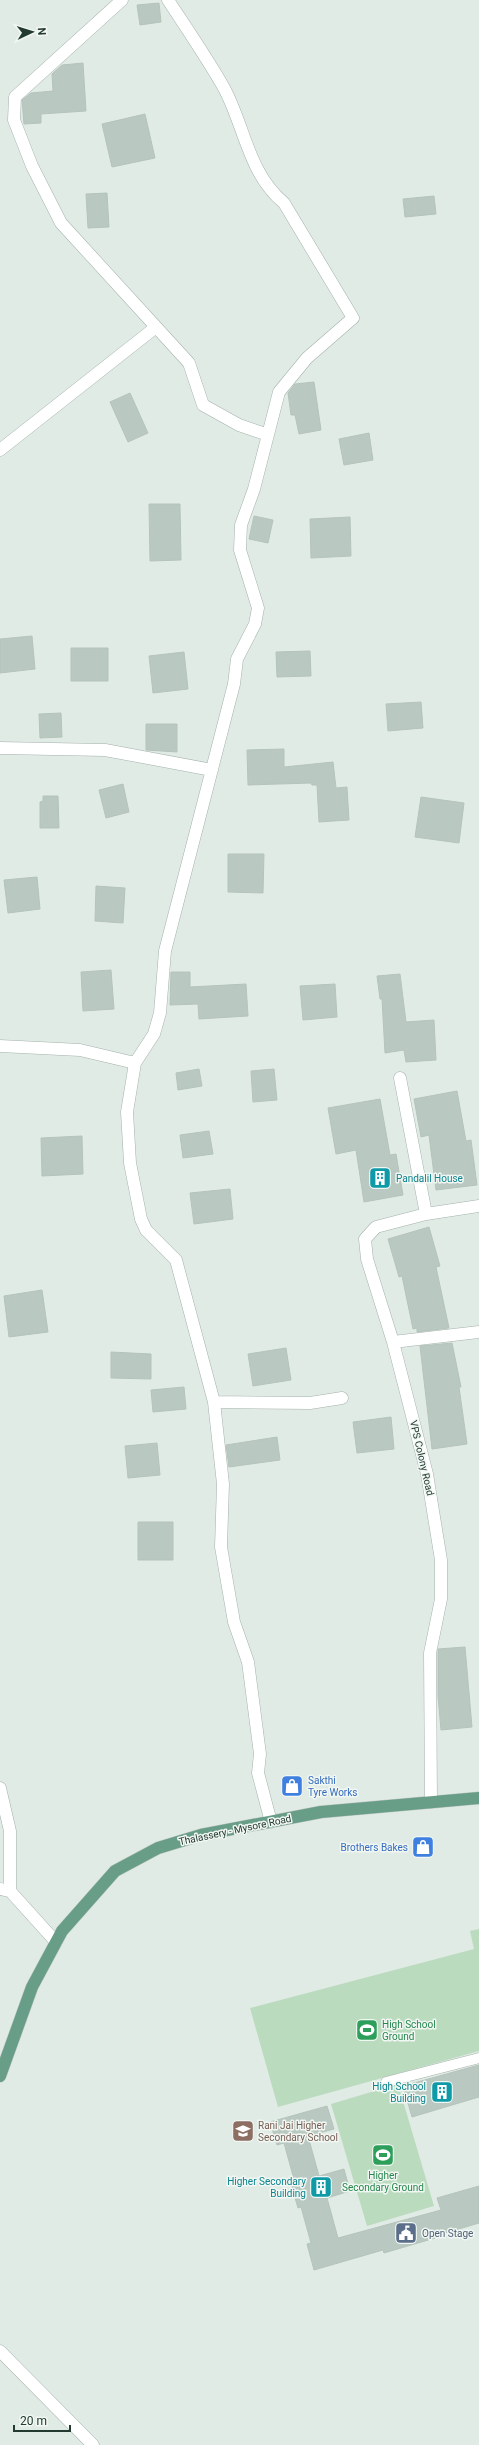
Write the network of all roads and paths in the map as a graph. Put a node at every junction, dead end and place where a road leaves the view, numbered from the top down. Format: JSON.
{"nodes":[{"id":1,"x":122,"y":0,"type":"edge"},
{"id":2,"x":168,"y":0,"type":"edge"},
{"id":3,"x":156,"y":326,"type":"junction"},
{"id":4,"x":268,"y":435,"type":"junction"},
{"id":5,"x":0,"y":450,"type":"edge"},
{"id":6,"x":0,"y":748,"type":"edge"},
{"id":7,"x":212,"y":770,"type":"junction"},
{"id":8,"x":0,"y":1046,"type":"edge"},
{"id":9,"x":135,"y":1063,"type":"junction"},
{"id":10,"x":400,"y":1078,"type":"dead end"},
{"id":11,"x":479,"y":1206,"type":"edge"},
{"id":12,"x":426,"y":1214,"type":"junction"},
{"id":13,"x":479,"y":1332,"type":"edge"},
{"id":14,"x":393,"y":1342,"type":"junction"},
{"id":15,"x":342,"y":1398,"type":"dead end"},
{"id":16,"x":214,"y":1402,"type":"junction"},
{"id":17,"x":0,"y":1788,"type":"edge"},
{"id":18,"x":479,"y":1798,"type":"edge"},
{"id":19,"x":431,"y":1802,"type":"junction"},
{"id":20,"x":270,"y":1822,"type":"junction"},
{"id":21,"x":5,"y":1890,"type":"edge"},
{"id":22,"x":56,"y":1942,"type":"junction"},
{"id":23,"x":479,"y":2058,"type":"edge"},
{"id":24,"x":0,"y":2076,"type":"edge"},
{"id":25,"x":386,"y":2082,"type":"dead end"},
{"id":26,"x":0,"y":2351,"type":"edge"},
{"id":27,"x":93,"y":2445,"type":"edge"}],
"edges":[{"from":1,"to":3,"type":"street"},
{"from":2,"to":4,"type":"street"},
{"from":3,"to":4,"type":"street"},
{"from":3,"to":5,"type":"street"},
{"from":4,"to":7,"type":"street"},
{"from":6,"to":7,"type":"street"},
{"from":7,"to":9,"type":"street"},
{"from":8,"to":9,"type":"street"},
{"from":9,"to":16,"type":"street"},
{"from":10,"to":12,"type":"street"},
{"from":11,"to":12,"type":"street","name":"VPS Colony Road"},
{"from":12,"to":14,"type":"street","name":"VPS Colony Road"},
{"from":13,"to":14,"type":"street"},
{"from":14,"to":19,"type":"street","name":"VPS Colony Road"},
{"from":15,"to":16,"type":"street"},
{"from":16,"to":20,"type":"street"},
{"from":17,"to":21,"type":"street"},
{"from":18,"to":19,"type":"main road","name":"Thalassery - Mysore Road"},
{"from":19,"to":20,"type":"main road","name":"Thalassery - Mysore Road"},
{"from":20,"to":22,"type":"main road","name":"Thalassery - Mysore Road"},
{"from":21,"to":22,"type":"street"},
{"from":22,"to":24,"type":"main road","name":"Thalassery - Mysore Road"},
{"from":23,"to":25,"type":"lane"},
{"from":26,"to":27,"type":"street"}]}
